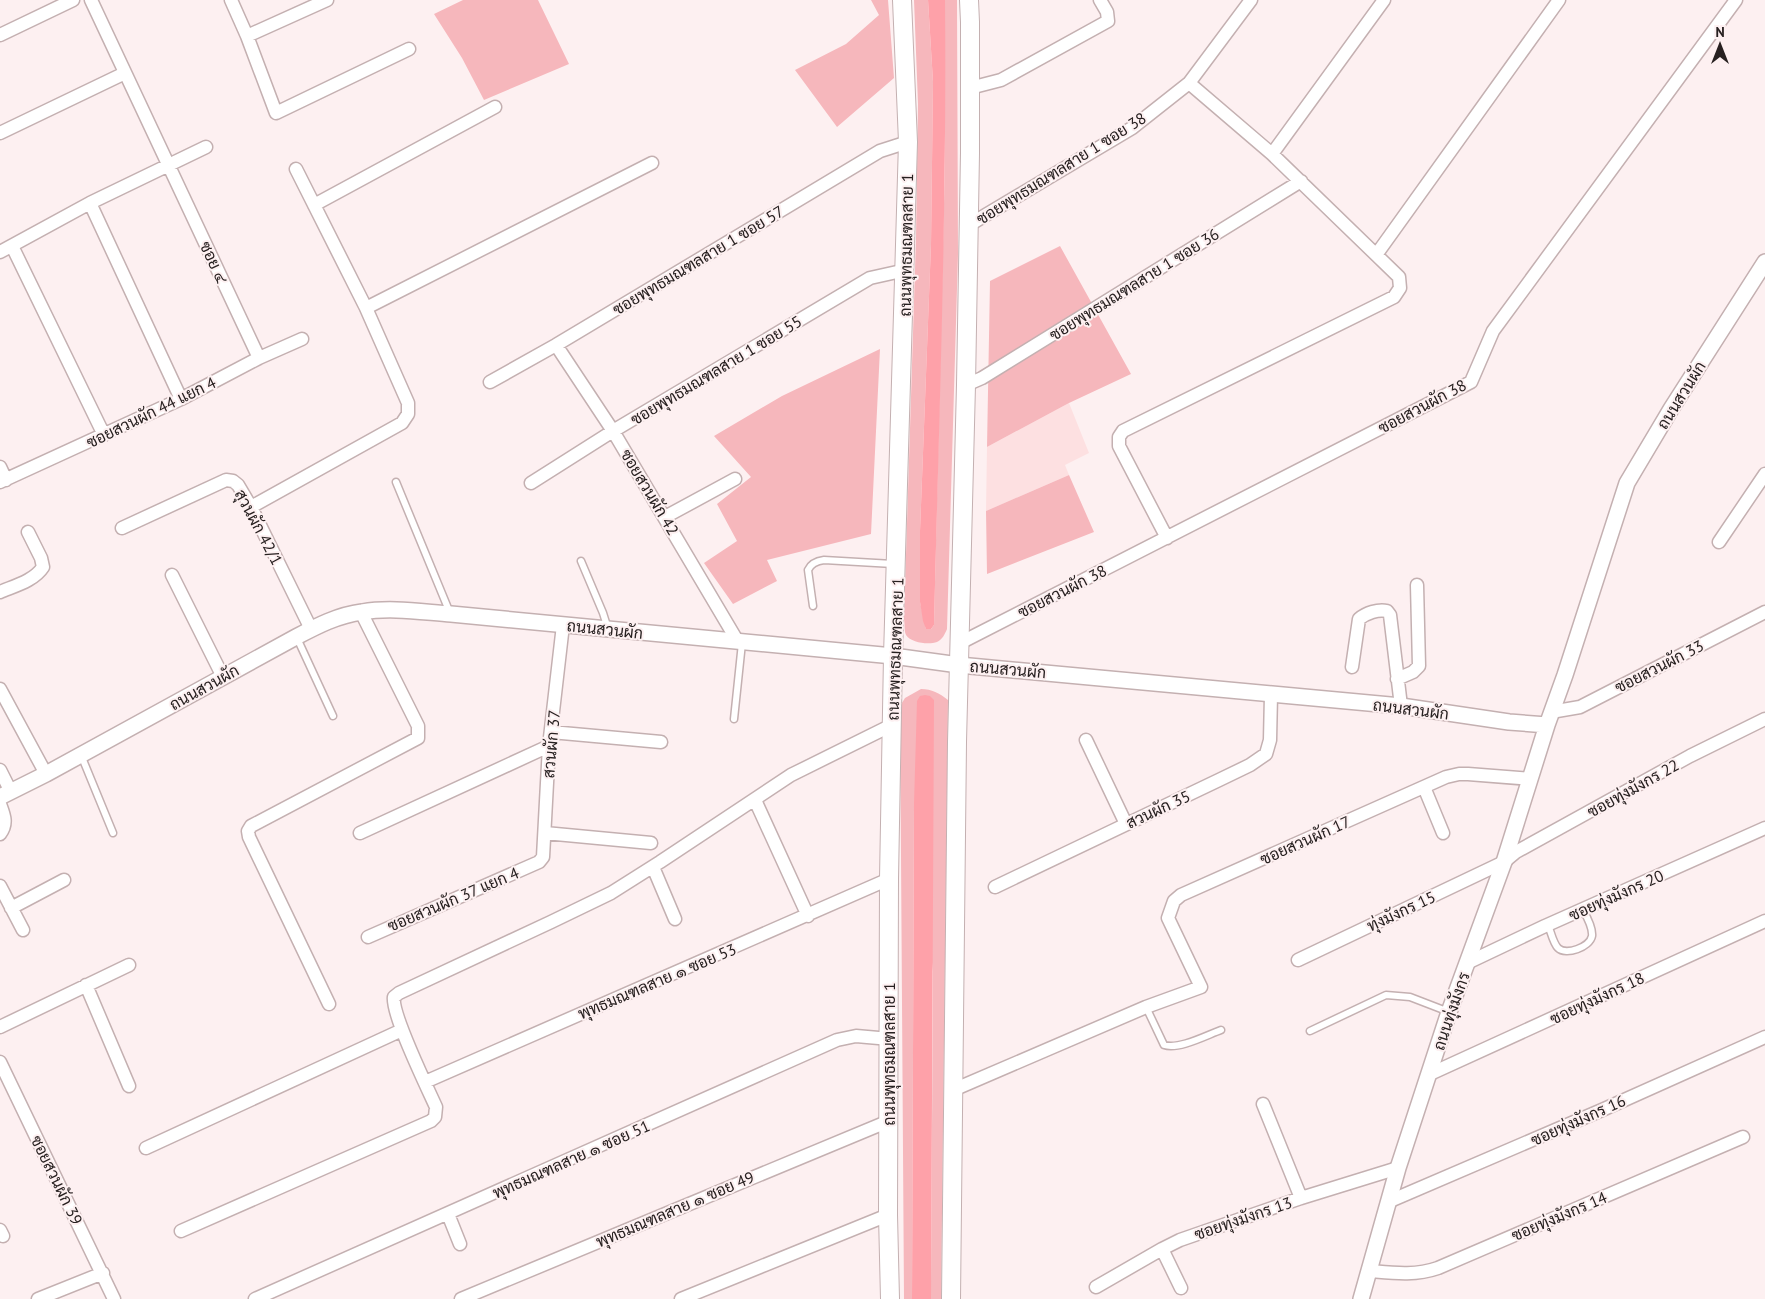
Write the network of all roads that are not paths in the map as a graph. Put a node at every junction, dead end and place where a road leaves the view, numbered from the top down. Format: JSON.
{"nodes":[{"id":1,"x":73,"y":0,"type":"edge"},
{"id":2,"x":91,"y":0,"type":"edge"},
{"id":3,"x":231,"y":0,"type":"edge"},
{"id":4,"x":327,"y":0,"type":"edge"},
{"id":5,"x":902,"y":0,"type":"edge"},
{"id":6,"x":969,"y":0,"type":"edge"},
{"id":7,"x":1100,"y":0,"type":"edge"},
{"id":8,"x":1251,"y":0,"type":"edge"},
{"id":9,"x":1384,"y":0,"type":"edge"},
{"id":10,"x":1559,"y":0,"type":"edge"},
{"id":11,"x":1736,"y":0,"type":"edge"},
{"id":12,"x":0,"y":35,"type":"edge"},
{"id":13,"x":247,"y":36,"type":"junction"},
{"id":14,"x":409,"y":49,"type":"dead end"},
{"id":15,"x":125,"y":72,"type":"junction"},
{"id":16,"x":1189,"y":83,"type":"junction"},
{"id":17,"x":970,"y":88,"type":"junction"},
{"id":18,"x":495,"y":108,"type":"dead end"},
{"id":19,"x":0,"y":133,"type":"edge"},
{"id":20,"x":908,"y":142,"type":"junction"},
{"id":21,"x":206,"y":147,"type":"dead end"},
{"id":22,"x":1272,"y":154,"type":"junction"},
{"id":23,"x":652,"y":163,"type":"dead end"},
{"id":24,"x":169,"y":166,"type":"junction"},
{"id":25,"x":296,"y":169,"type":"dead end"},
{"id":26,"x":1301,"y":181,"type":"junction"},
{"id":27,"x":90,"y":203,"type":"junction"},
{"id":28,"x":314,"y":204,"type":"junction"},
{"id":29,"x":969,"y":225,"type":"junction"},
{"id":30,"x":12,"y":246,"type":"junction"},
{"id":31,"x":0,"y":252,"type":"edge"},
{"id":32,"x":1376,"y":254,"type":"junction"},
{"id":33,"x":1765,"y":262,"type":"edge"},
{"id":34,"x":906,"y":270,"type":"junction"},
{"id":35,"x":366,"y":308,"type":"junction"},
{"id":36,"x":302,"y":339,"type":"dead end"},
{"id":37,"x":556,"y":345,"type":"junction"},
{"id":38,"x":259,"y":358,"type":"junction"},
{"id":39,"x":490,"y":382,"type":"dead end"},
{"id":40,"x":966,"y":385,"type":"junction"},
{"id":41,"x":181,"y":399,"type":"junction"},
{"id":42,"x":613,"y":431,"type":"junction"},
{"id":43,"x":104,"y":435,"type":"junction"},
{"id":44,"x":0,"y":466,"type":"edge"},
{"id":45,"x":1765,"y":474,"type":"edge"},
{"id":46,"x":735,"y":479,"type":"dead end"},
{"id":47,"x":3,"y":481,"type":"edge"},
{"id":48,"x":396,"y":482,"type":"dead end"},
{"id":49,"x":531,"y":482,"type":"dead end"},
{"id":50,"x":251,"y":507,"type":"junction"},
{"id":51,"x":665,"y":517,"type":"junction"},
{"id":52,"x":122,"y":528,"type":"dead end"},
{"id":53,"x":28,"y":532,"type":"dead end"},
{"id":54,"x":1166,"y":538,"type":"junction"},
{"id":55,"x":1720,"y":542,"type":"dead end"},
{"id":56,"x":580,"y":560,"type":"dead end"},
{"id":57,"x":897,"y":564,"type":"junction"},
{"id":58,"x":172,"y":575,"type":"dead end"},
{"id":59,"x":1417,"y":584,"type":"dead end"},
{"id":60,"x":0,"y":592,"type":"edge"},
{"id":61,"x":813,"y":606,"type":"dead end"},
{"id":62,"x":361,"y":612,"type":"junction"},
{"id":63,"x":1765,"y":612,"type":"edge"},
{"id":64,"x":451,"y":614,"type":"junction"},
{"id":65,"x":563,"y":625,"type":"junction"},
{"id":66,"x":312,"y":629,"type":"junction"},
{"id":67,"x":609,"y":630,"type":"junction"},
{"id":68,"x":296,"y":636,"type":"junction"},
{"id":69,"x":740,"y":643,"type":"junction"},
{"id":70,"x":960,"y":643,"type":"junction"},
{"id":71,"x":899,"y":657,"type":"junction"},
{"id":72,"x":952,"y":664,"type":"junction"},
{"id":73,"x":1352,"y":667,"type":"dead end"},
{"id":74,"x":223,"y":677,"type":"junction"},
{"id":75,"x":1397,"y":679,"type":"junction"},
{"id":76,"x":0,"y":689,"type":"edge"},
{"id":77,"x":1271,"y":695,"type":"junction"},
{"id":78,"x":1401,"y":706,"type":"junction"},
{"id":79,"x":333,"y":716,"type":"dead end"},
{"id":80,"x":1549,"y":718,"type":"junction"},
{"id":81,"x":734,"y":719,"type":"dead end"},
{"id":82,"x":1765,"y":719,"type":"edge"},
{"id":83,"x":892,"y":725,"type":"junction"},
{"id":84,"x":551,"y":732,"type":"junction"},
{"id":85,"x":1086,"y":740,"type":"dead end"},
{"id":86,"x":661,"y":742,"type":"dead end"},
{"id":87,"x":549,"y":746,"type":"junction"},
{"id":88,"x":81,"y":755,"type":"junction"},
{"id":89,"x":0,"y":770,"type":"edge"},
{"id":90,"x":46,"y":774,"type":"junction"},
{"id":91,"x":1531,"y":779,"type":"junction"},
{"id":92,"x":1424,"y":787,"type":"junction"},
{"id":93,"x":6,"y":794,"type":"edge"},
{"id":94,"x":756,"y":800,"type":"junction"},
{"id":95,"x":0,"y":804,"type":"edge"},
{"id":96,"x":1126,"y":824,"type":"junction"},
{"id":97,"x":1765,"y":828,"type":"edge"},
{"id":98,"x":113,"y":833,"type":"dead end"},
{"id":99,"x":360,"y":833,"type":"dead end"},
{"id":100,"x":545,"y":833,"type":"junction"},
{"id":101,"x":1443,"y":833,"type":"dead end"},
{"id":102,"x":0,"y":834,"type":"edge"},
{"id":103,"x":651,"y":843,"type":"dead end"},
{"id":104,"x":539,"y":862,"type":"joint"},
{"id":105,"x":1504,"y":862,"type":"junction"},
{"id":106,"x":653,"y":866,"type":"junction"},
{"id":107,"x":889,"y":879,"type":"junction"},
{"id":108,"x":64,"y":880,"type":"dead end"},
{"id":109,"x":0,"y":886,"type":"edge"},
{"id":110,"x":995,"y":887,"type":"dead end"},
{"id":111,"x":11,"y":908,"type":"junction"},
{"id":112,"x":1583,"y":910,"type":"junction"},
{"id":113,"x":808,"y":916,"type":"junction"},
{"id":114,"x":675,"y":919,"type":"dead end"},
{"id":115,"x":1765,"y":921,"type":"edge"},
{"id":116,"x":1548,"y":926,"type":"junction"},
{"id":117,"x":23,"y":930,"type":"dead end"},
{"id":118,"x":368,"y":937,"type":"dead end"},
{"id":119,"x":1298,"y":960,"type":"dead end"},
{"id":120,"x":1467,"y":963,"type":"junction"},
{"id":121,"x":129,"y":965,"type":"dead end"},
{"id":122,"x":86,"y":985,"type":"junction"},
{"id":123,"x":329,"y":1004,"type":"dead end"},
{"id":124,"x":1146,"y":1007,"type":"junction"},
{"id":125,"x":1449,"y":1012,"type":"junction"},
{"id":126,"x":0,"y":1027,"type":"edge"},
{"id":127,"x":402,"y":1030,"type":"junction"},
{"id":128,"x":1221,"y":1030,"type":"dead end"},
{"id":129,"x":1310,"y":1031,"type":"dead end"},
{"id":130,"x":1765,"y":1037,"type":"edge"},
{"id":131,"x":890,"y":1039,"type":"junction"},
{"id":132,"x":0,"y":1062,"type":"edge"},
{"id":133,"x":1430,"y":1074,"type":"junction"},
{"id":134,"x":425,"y":1082,"type":"junction"},
{"id":135,"x":129,"y":1086,"type":"dead end"},
{"id":136,"x":953,"y":1090,"type":"junction"},
{"id":137,"x":1263,"y":1104,"type":"dead end"},
{"id":138,"x":889,"y":1120,"type":"junction"},
{"id":139,"x":1743,"y":1137,"type":"dead end"},
{"id":140,"x":146,"y":1148,"type":"dead end"},
{"id":141,"x":1398,"y":1168,"type":"junction"},
{"id":142,"x":1301,"y":1198,"type":"junction"},
{"id":143,"x":1390,"y":1201,"type":"junction"},
{"id":144,"x":448,"y":1214,"type":"junction"},
{"id":145,"x":888,"y":1215,"type":"junction"},
{"id":146,"x":180,"y":1231,"type":"dead end"},
{"id":147,"x":460,"y":1244,"type":"dead end"},
{"id":148,"x":1162,"y":1248,"type":"junction"},
{"id":149,"x":1370,"y":1271,"type":"junction"},
{"id":150,"x":103,"y":1273,"type":"junction"},
{"id":151,"x":1096,"y":1287,"type":"dead end"},
{"id":152,"x":1181,"y":1288,"type":"dead end"},
{"id":153,"x":38,"y":1299,"type":"edge"},
{"id":154,"x":114,"y":1299,"type":"edge"},
{"id":155,"x":255,"y":1299,"type":"edge"},
{"id":156,"x":461,"y":1299,"type":"edge"},
{"id":157,"x":682,"y":1299,"type":"edge"},
{"id":158,"x":890,"y":1299,"type":"edge"},
{"id":159,"x":951,"y":1299,"type":"edge"},
{"id":160,"x":1362,"y":1299,"type":"edge"}],
"edges":[{"from":1,"to":12,"type":"street"},
{"from":2,"to":15,"type":"street","name":"ซอย ๔"},
{"from":3,"to":13,"type":"street"},
{"from":4,"to":13,"type":"street"},
{"from":5,"to":20,"type":"main road","name":"ถนนพุทธมณฑลสาย 1"},
{"from":6,"to":17,"type":"main road"},
{"from":7,"to":17,"type":"street"},
{"from":8,"to":16,"type":"street","name":"ซอยพุทธมณฑลสาย 1 ซอย 38"},
{"from":9,"to":22,"type":"street"},
{"from":10,"to":32,"type":"street"},
{"from":11,"to":54,"type":"street","name":"ซอยสวนผัก 38"},
{"from":13,"to":14,"type":"street"},
{"from":15,"to":19,"type":"street"},
{"from":15,"to":24,"type":"street","name":"ซอย ๔"},
{"from":16,"to":22,"type":"street"},
{"from":16,"to":29,"type":"street","name":"ซอยพุทธมณฑลสาย 1 ซอย 38"},
{"from":17,"to":29,"type":"main road"},
{"from":18,"to":28,"type":"street"},
{"from":20,"to":34,"type":"main road","name":"ถนนพุทธมณฑลสาย 1"},
{"from":20,"to":37,"type":"street","name":"ซอยพุทธมณฑลสาย 1 ซอย 57"},
{"from":21,"to":24,"type":"street"},
{"from":22,"to":26,"type":"street"},
{"from":23,"to":35,"type":"street"},
{"from":24,"to":27,"type":"street"},
{"from":24,"to":38,"type":"street","name":"ซอย ๔"},
{"from":25,"to":28,"type":"street"},
{"from":26,"to":32,"type":"street"},
{"from":26,"to":40,"type":"street","name":"ซอยพุทธมณฑลสาย 1 ซอย 36"},
{"from":27,"to":30,"type":"street"},
{"from":27,"to":41,"type":"street"},
{"from":28,"to":35,"type":"street"},
{"from":29,"to":40,"type":"main road"},
{"from":30,"to":31,"type":"street"},
{"from":30,"to":43,"type":"street"},
{"from":32,"to":54,"type":"street"},
{"from":33,"to":80,"type":"street","name":"ถนนสวนผัก"},
{"from":34,"to":42,"type":"street","name":"ซอยพุทธมณฑลสาย 1 ซอย 55"},
{"from":34,"to":57,"type":"main road","name":"ถนนพุทธมณฑลสาย 1"},
{"from":35,"to":50,"type":"street"},
{"from":36,"to":38,"type":"street","name":"ซอยสวนผัก 44 แยก 4"},
{"from":37,"to":39,"type":"street","name":"ซอยพุทธมณฑลสาย 1 ซอย 57"},
{"from":37,"to":42,"type":"street","name":"ซอยสวนผัก 42"},
{"from":38,"to":41,"type":"street","name":"ซอยสวนผัก 44 แยก 4"},
{"from":40,"to":70,"type":"main road"},
{"from":41,"to":43,"type":"street","name":"ซอยสวนผัก 44 แยก 4"},
{"from":42,"to":49,"type":"street","name":"ซอยพุทธมณฑลสาย 1 ซอย 55"},
{"from":42,"to":51,"type":"street","name":"ซอยสวนผัก 42"},
{"from":43,"to":47,"type":"street","name":"ซอยสวนผัก 44 แยก 4"},
{"from":44,"to":47,"type":"street"},
{"from":45,"to":55,"type":"street"},
{"from":46,"to":51,"type":"street"},
{"from":48,"to":64,"type":"lane"},
{"from":50,"to":52,"type":"street","name":"สุวนผัก 42/1"},
{"from":50,"to":66,"type":"street","name":"สุวนผัก 42/1"},
{"from":51,"to":69,"type":"street","name":"ซอยสวนผัก 42"},
{"from":53,"to":60,"type":"street"},
{"from":54,"to":70,"type":"street","name":"ซอยสวนผัก 38"},
{"from":56,"to":67,"type":"lane"},
{"from":57,"to":61,"type":"lane"},
{"from":57,"to":71,"type":"main road","name":"ถนนพุทธมณฑลสาย 1"},
{"from":58,"to":74,"type":"street"},
{"from":59,"to":75,"type":"street"},
{"from":62,"to":64,"type":"street","name":"ถนนสวนผัก"},
{"from":62,"to":66,"type":"street","name":"ถนนสวนผัก"},
{"from":62,"to":123,"type":"street"},
{"from":63,"to":80,"type":"street","name":"ซอยสวนผัก 33"},
{"from":64,"to":65,"type":"street","name":"ถนนสวนผัก"},
{"from":65,"to":67,"type":"street","name":"ถนนสวนผัก"},
{"from":65,"to":84,"type":"street","name":"สวนผัก 37"},
{"from":66,"to":68,"type":"street","name":"ถนนสวนผัก"},
{"from":67,"to":69,"type":"street","name":"ถนนสวนผัก"},
{"from":68,"to":74,"type":"street","name":"ถนนสวนผัก"},
{"from":68,"to":79,"type":"lane"},
{"from":69,"to":71,"type":"street","name":"ถนนสวนผัก"},
{"from":69,"to":81,"type":"lane"},
{"from":70,"to":72,"type":"main road"},
{"from":71,"to":72,"type":"street","name":"ถนนสวนผัก"},
{"from":71,"to":83,"type":"main road","name":"ถนนพุทธมณฑลสาย 1"},
{"from":72,"to":77,"type":"street","name":"ถนนสวนผัก"},
{"from":72,"to":136,"type":"main road"},
{"from":73,"to":75,"type":"street"},
{"from":74,"to":88,"type":"street","name":"ถนนสวนผัก"},
{"from":75,"to":78,"type":"street"},
{"from":76,"to":90,"type":"street"},
{"from":77,"to":78,"type":"street","name":"ถนนสวนผัก"},
{"from":77,"to":96,"type":"street","name":"สวนผัก 35"},
{"from":78,"to":80,"type":"street","name":"ถนนสวนผัก"},
{"from":80,"to":91,"type":"street","name":"ถนนทุ่งมังกร"},
{"from":82,"to":105,"type":"street","name":"ซอยทุ่งมังกร 22"},
{"from":83,"to":94,"type":"street"},
{"from":83,"to":107,"type":"main road","name":"ถนนพุทธมณฑลสาย 1"},
{"from":84,"to":86,"type":"street"},
{"from":84,"to":87,"type":"street","name":"สวนผัก 37"},
{"from":85,"to":96,"type":"street"},
{"from":87,"to":99,"type":"street"},
{"from":87,"to":100,"type":"street","name":"สวนผัก 37"},
{"from":88,"to":90,"type":"street","name":"ถนนสวนผัก"},
{"from":88,"to":98,"type":"lane"},
{"from":89,"to":93,"type":"street"},
{"from":90,"to":93,"type":"street","name":"ถนนสวนผัก"},
{"from":91,"to":92,"type":"street","name":"ซอยสวนผัก 17"},
{"from":91,"to":105,"type":"street","name":"ถนนทุ่งมังกร"},
{"from":92,"to":101,"type":"street"},
{"from":92,"to":124,"type":"street","name":"ซอยสวนผัก 17"},
{"from":94,"to":106,"type":"street"},
{"from":94,"to":113,"type":"street"},
{"from":95,"to":102,"type":"street"},
{"from":96,"to":110,"type":"street","name":"สวนผัก 35"},
{"from":97,"to":112,"type":"street","name":"ซอยทุ่งมังกร 20"},
{"from":100,"to":103,"type":"street"},
{"from":100,"to":104,"type":"street","name":"สวนผัก 37"},
{"from":104,"to":118,"type":"street","name":"ซอยสวนผัก 37 แยก 4"},
{"from":105,"to":119,"type":"street","name":"ทุ่งมังกร 15"},
{"from":105,"to":120,"type":"street","name":"ถนนทุ่งมังกร"},
{"from":106,"to":114,"type":"street"},
{"from":106,"to":127,"type":"street"},
{"from":107,"to":113,"type":"street","name":"พุทธมณฑลสาย ๑ ซอย 53"},
{"from":107,"to":131,"type":"main road","name":"ถนนพุทธมณฑลสาย 1"},
{"from":108,"to":111,"type":"street"},
{"from":109,"to":111,"type":"street"},
{"from":111,"to":117,"type":"street"},
{"from":112,"to":116,"type":"street","name":"ซอยทุ่งมังกร 20"},
{"from":112,"to":116,"type":"lane"},
{"from":113,"to":134,"type":"street","name":"พุทธมณฑลสาย ๑ ซอย 53"},
{"from":115,"to":133,"type":"street","name":"ซอยทุ่งมังกร 18"},
{"from":116,"to":120,"type":"street","name":"ซอยทุ่งมังกร 20"},
{"from":120,"to":125,"type":"street","name":"ถนนทุ่งมังกร"},
{"from":121,"to":122,"type":"street"},
{"from":122,"to":126,"type":"street"},
{"from":122,"to":135,"type":"street"},
{"from":124,"to":128,"type":"lane"},
{"from":124,"to":136,"type":"street"},
{"from":125,"to":129,"type":"lane"},
{"from":125,"to":133,"type":"street","name":"ถนนทุ่งมังกร"},
{"from":127,"to":134,"type":"street"},
{"from":127,"to":140,"type":"street"},
{"from":130,"to":143,"type":"street","name":"ซอยทุ่งมังกร 16"},
{"from":131,"to":138,"type":"main road","name":"ถนนพุทธมณฑลสาย 1"},
{"from":131,"to":144,"type":"street","name":"พุทธมณฑลสาย ๑ ซอย 51"},
{"from":132,"to":150,"type":"street","name":"ซอยสวนผัก 39"},
{"from":133,"to":141,"type":"street","name":"ถนนทุ่งมังกร"},
{"from":134,"to":146,"type":"street"},
{"from":136,"to":159,"type":"main road"},
{"from":137,"to":142,"type":"street"},
{"from":138,"to":145,"type":"main road","name":"ถนนพุทธมณฑลสาย 1"},
{"from":138,"to":156,"type":"street","name":"พุทธมณฑลสาย ๑ ซอย 49"},
{"from":139,"to":149,"type":"street","name":"ซอยทุ่งมังกร 14"},
{"from":141,"to":142,"type":"street","name":"ซอยทุ่งมังกร 13"},
{"from":141,"to":143,"type":"street","name":"ถนนทุ่งมังกร"},
{"from":142,"to":148,"type":"street","name":"ซอยทุ่งมังกร 13"},
{"from":143,"to":149,"type":"street","name":"ถนนทุ่งมังกร"},
{"from":144,"to":147,"type":"street"},
{"from":144,"to":155,"type":"street","name":"พุทธมณฑลสาย ๑ ซอย 51"},
{"from":145,"to":157,"type":"street"},
{"from":145,"to":158,"type":"main road","name":"ถนนพุทธมณฑลสาย 1"},
{"from":148,"to":151,"type":"street","name":"ซอยทุ่งมังกร 13"},
{"from":148,"to":152,"type":"street"},
{"from":149,"to":160,"type":"street","name":"ถนนทุ่งมังกร"},
{"from":150,"to":153,"type":"street"},
{"from":150,"to":154,"type":"street","name":"ซอยสวนผัก 39"}]}
